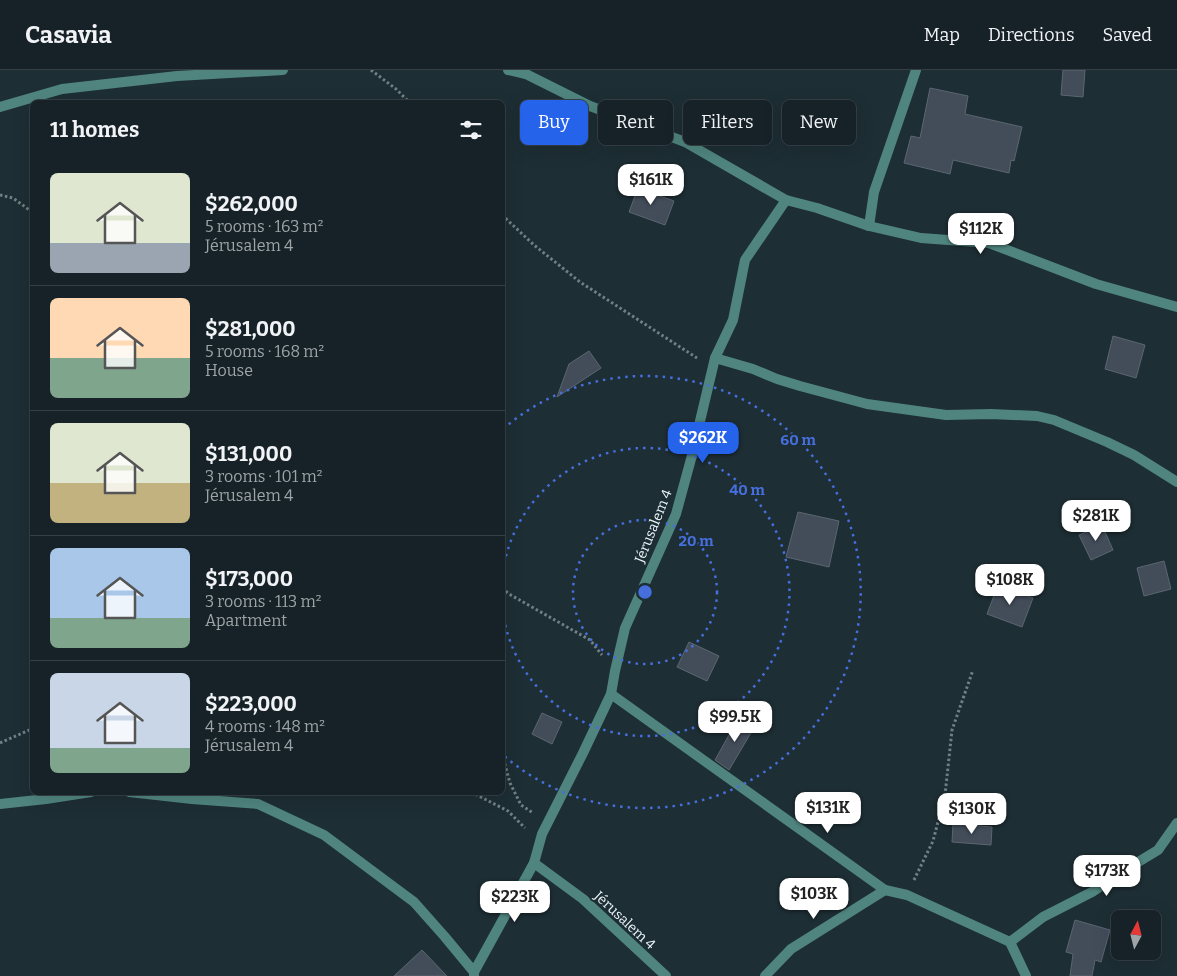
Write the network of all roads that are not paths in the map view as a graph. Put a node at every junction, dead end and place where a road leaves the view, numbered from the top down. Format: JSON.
{"nodes":[{"id":1,"x":282,"y":70,"type":"edge"},
{"id":2,"x":508,"y":70,"type":"edge"},
{"id":3,"x":916,"y":70,"type":"edge"},
{"id":4,"x":524,"y":72,"type":"edge"},
{"id":5,"x":0,"y":106,"type":"edge"},
{"id":6,"x":786,"y":200,"type":"junction"},
{"id":7,"x":869,"y":226,"type":"junction"},
{"id":8,"x":1177,"y":307,"type":"edge"},
{"id":9,"x":714,"y":363,"type":"junction"},
{"id":10,"x":1177,"y":482,"type":"edge"},
{"id":11,"x":611,"y":694,"type":"junction"},
{"id":12,"x":72,"y":795,"type":"edge"},
{"id":13,"x":156,"y":795,"type":"edge"},
{"id":14,"x":0,"y":804,"type":"edge"},
{"id":15,"x":1177,"y":823,"type":"edge"},
{"id":16,"x":534,"y":863,"type":"junction"},
{"id":17,"x":885,"y":890,"type":"junction"},
{"id":18,"x":1010,"y":942,"type":"junction"},
{"id":19,"x":474,"y":974,"type":"edge"},
{"id":20,"x":666,"y":976,"type":"edge"},
{"id":21,"x":765,"y":976,"type":"edge"},
{"id":22,"x":1026,"y":976,"type":"edge"}],
"edges":[{"from":1,"to":5,"type":"street"},
{"from":2,"to":4,"type":"street"},
{"from":3,"to":7,"type":"street"},
{"from":4,"to":6,"type":"street"},
{"from":6,"to":7,"type":"street"},
{"from":6,"to":9,"type":"street","name":"Jérusalem 4"},
{"from":7,"to":8,"type":"street"},
{"from":9,"to":10,"type":"street"},
{"from":9,"to":11,"type":"street","name":"Jérusalem 4"},
{"from":11,"to":16,"type":"street","name":"Jérusalem 4"},
{"from":11,"to":17,"type":"street"},
{"from":12,"to":14,"type":"street"},
{"from":13,"to":19,"type":"street"},
{"from":15,"to":18,"type":"street"},
{"from":16,"to":19,"type":"street"},
{"from":16,"to":20,"type":"street","name":"Jérusalem 4"},
{"from":17,"to":18,"type":"street"},
{"from":17,"to":21,"type":"street"},
{"from":18,"to":22,"type":"street"}]}
